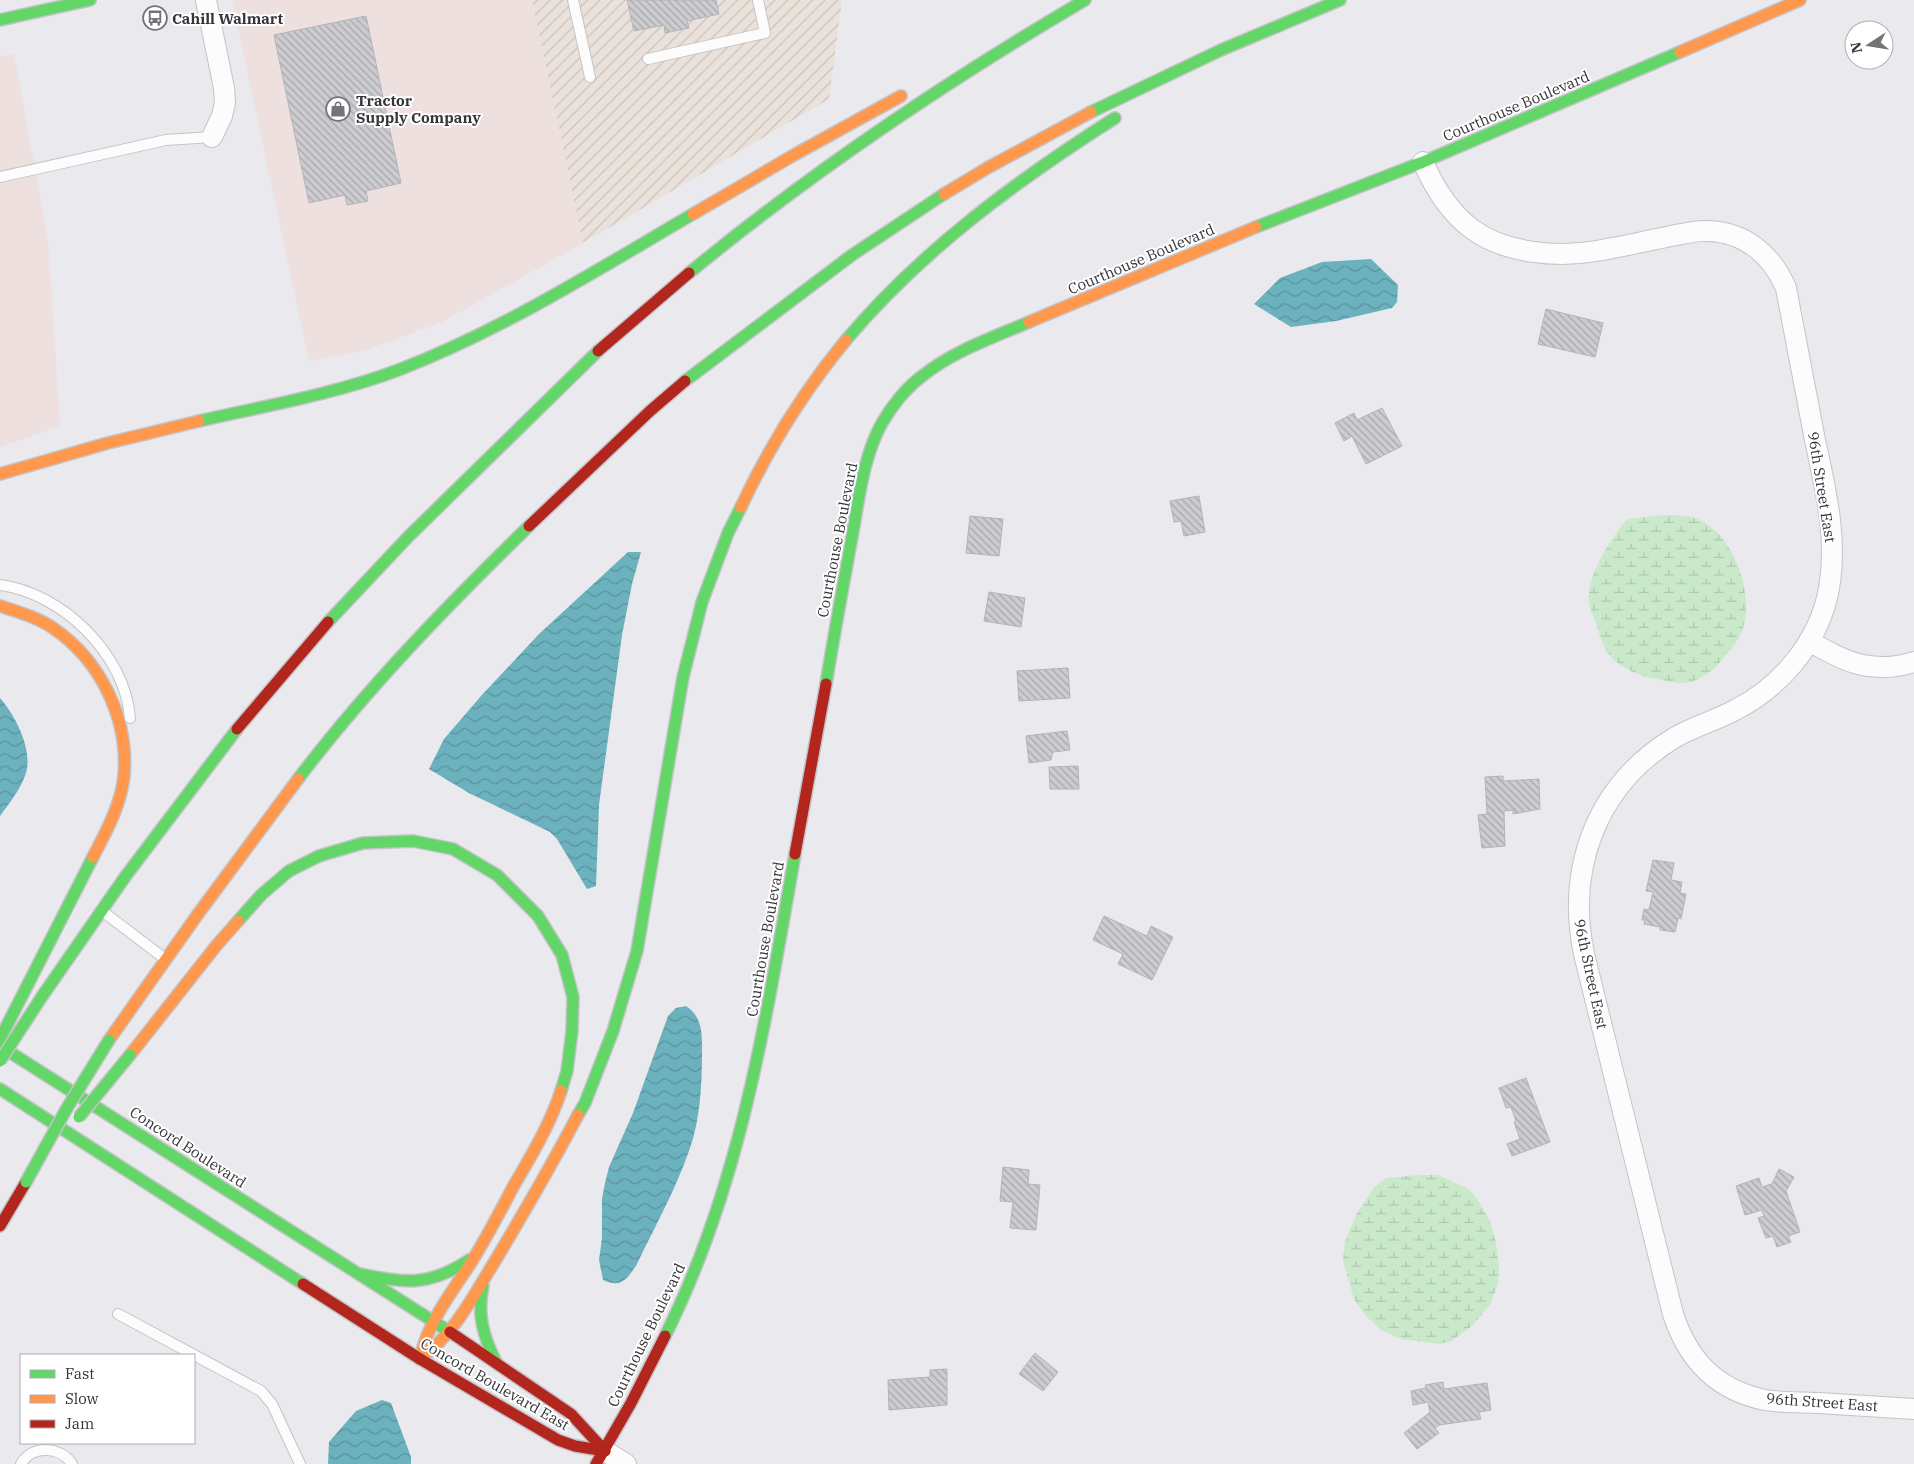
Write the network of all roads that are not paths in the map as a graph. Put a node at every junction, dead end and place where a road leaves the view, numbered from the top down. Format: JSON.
{"nodes":[{"id":1,"x":90,"y":0,"type":"edge"},
{"id":2,"x":206,"y":0,"type":"edge"},
{"id":3,"x":573,"y":0,"type":"edge"},
{"id":4,"x":758,"y":0,"type":"edge"},
{"id":5,"x":1084,"y":0,"type":"edge"},
{"id":6,"x":1340,"y":0,"type":"edge"},
{"id":7,"x":1800,"y":0,"type":"edge"},
{"id":8,"x":0,"y":20,"type":"edge"},
{"id":9,"x":1256,"y":34,"type":"junction"},
{"id":10,"x":648,"y":59,"type":"dead end"},
{"id":11,"x":959,"y":64,"type":"dead end"},
{"id":12,"x":590,"y":76,"type":"dead end"},
{"id":13,"x":907,"y":93,"type":"dead end"},
{"id":14,"x":1155,"y":94,"type":"dead end"},
{"id":15,"x":1124,"y":113,"type":"dead end"},
{"id":16,"x":212,"y":137,"type":"joint"},
{"id":17,"x":1423,"y":162,"type":"junction"},
{"id":18,"x":0,"y":176,"type":"edge"},
{"id":19,"x":0,"y":474,"type":"edge"},
{"id":20,"x":0,"y":585,"type":"edge"},
{"id":21,"x":0,"y":606,"type":"edge"},
{"id":22,"x":1809,"y":641,"type":"junction"},
{"id":23,"x":1914,"y":662,"type":"edge"},
{"id":24,"x":120,"y":798,"type":"junction"},
{"id":25,"x":101,"y":910,"type":"junction"},
{"id":26,"x":165,"y":959,"type":"junction"},
{"id":27,"x":0,"y":1039,"type":"edge"},
{"id":28,"x":0,"y":1046,"type":"edge"},
{"id":29,"x":0,"y":1061,"type":"edge"},
{"id":30,"x":0,"y":1089,"type":"edge"},
{"id":31,"x":26,"y":1182,"type":"junction"},
{"id":32,"x":0,"y":1226,"type":"edge"},
{"id":33,"x":474,"y":1257,"type":"junction"},
{"id":34,"x":487,"y":1272,"type":"junction"},
{"id":35,"x":360,"y":1274,"type":"junction"},
{"id":36,"x":118,"y":1314,"type":"dead end"},
{"id":37,"x":433,"y":1322,"type":"junction"},
{"id":38,"x":450,"y":1332,"type":"junction"},
{"id":39,"x":192,"y":1354,"type":"edge"},
{"id":40,"x":195,"y":1355,"type":"edge"},
{"id":41,"x":420,"y":1359,"type":"junction"},
{"id":42,"x":496,"y":1362,"type":"junction"},
{"id":43,"x":1914,"y":1409,"type":"edge"},
{"id":44,"x":600,"y":1458,"type":"edge"},
{"id":45,"x":20,"y":1464,"type":"edge"},
{"id":46,"x":72,"y":1464,"type":"edge"},
{"id":47,"x":300,"y":1464,"type":"edge"},
{"id":48,"x":626,"y":1464,"type":"edge"}],
"edges":[{"from":1,"to":8,"type":"main road"},
{"from":2,"to":16,"type":"street"},
{"from":3,"to":12,"type":"lane"},
{"from":4,"to":10,"type":"lane"},
{"from":5,"to":11,"type":"main road"},
{"from":5,"to":25,"type":"main road"},
{"from":6,"to":9,"type":"main road"},
{"from":7,"to":17,"type":"main road","name":"Courthouse Boulevard"},
{"from":9,"to":14,"type":"main road"},
{"from":9,"to":26,"type":"main road"},
{"from":13,"to":19,"type":"main road"},
{"from":15,"to":34,"type":"main road"},
{"from":16,"to":18,"type":"lane"},
{"from":17,"to":22,"type":"street","name":"96th Street East"},
{"from":17,"to":44,"type":"main road","name":"Courthouse Boulevard"},
{"from":20,"to":24,"type":"lane"},
{"from":21,"to":24,"type":"main road"},
{"from":22,"to":23,"type":"street"},
{"from":22,"to":43,"type":"street","name":"96th Street East"},
{"from":24,"to":27,"type":"main road"},
{"from":25,"to":26,"type":"lane"},
{"from":25,"to":29,"type":"main road","bridge":true},
{"from":26,"to":31,"type":"main road","bridge":true},
{"from":28,"to":35,"type":"main road","name":"Concord Boulevard"},
{"from":30,"to":41,"type":"main road","name":"Concord Boulevard East"},
{"from":31,"to":32,"type":"main road"},
{"from":31,"to":33,"type":"main road","bridge":true},
{"from":33,"to":35,"type":"main road"},
{"from":33,"to":37,"type":"main road"},
{"from":34,"to":38,"type":"main road"},
{"from":34,"to":42,"type":"main road"},
{"from":35,"to":37,"type":"main road","name":"Concord Boulevard East"},
{"from":36,"to":39,"type":"lane"},
{"from":37,"to":38,"type":"main road","name":"Concord Boulevard East"},
{"from":37,"to":41,"type":"main road"},
{"from":38,"to":41,"type":"main road"},
{"from":38,"to":42,"type":"main road","name":"Concord Boulevard East"},
{"from":40,"to":47,"type":"lane"},
{"from":41,"to":44,"type":"main road","name":"Concord Boulevard East"},
{"from":42,"to":44,"type":"main road","name":"Concord Boulevard East"},
{"from":44,"to":48,"type":"street"},
{"from":45,"to":46,"type":"lane"}]}
